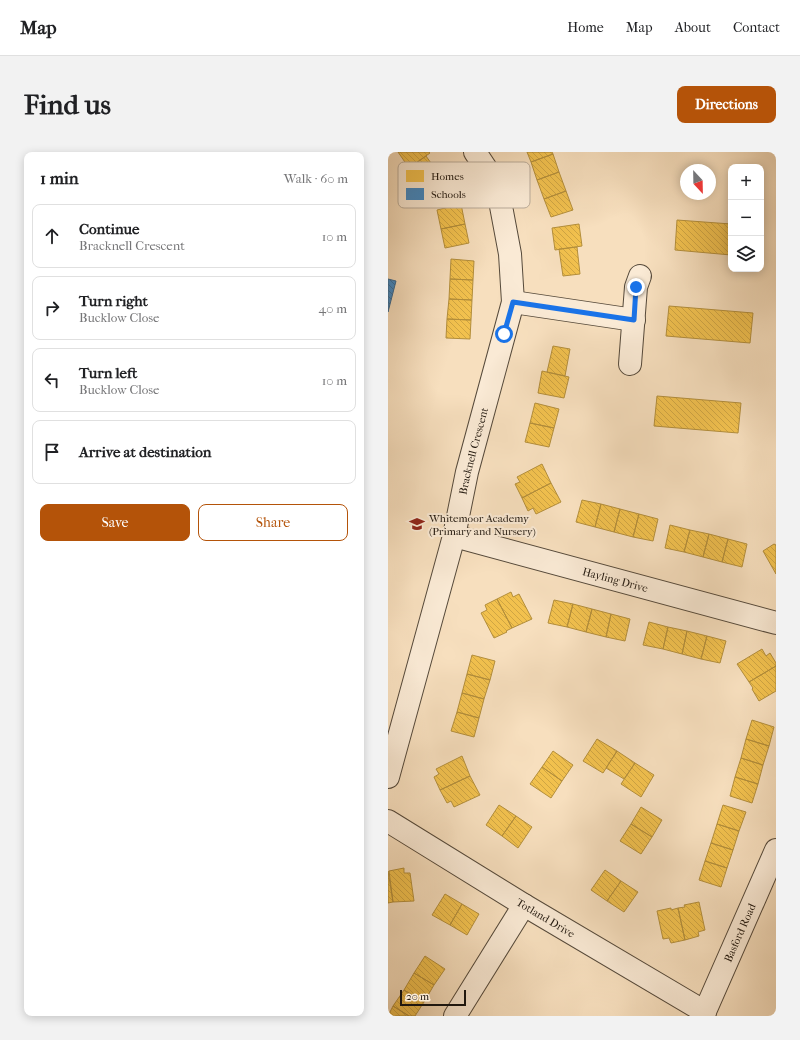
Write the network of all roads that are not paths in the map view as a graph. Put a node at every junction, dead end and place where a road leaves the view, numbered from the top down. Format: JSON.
{"nodes":[{"id":1,"x":475,"y":152,"type":"edge"},
{"id":2,"x":482,"y":162,"type":"edge"},
{"id":3,"x":501,"y":208,"type":"edge"},
{"id":4,"x":640,"y":276,"type":"dead end"},
{"id":5,"x":513,"y":302,"type":"junction"},
{"id":6,"x":634,"y":320,"type":"junction"},
{"id":7,"x":630,"y":364,"type":"dead end"},
{"id":8,"x":454,"y":536,"type":"junction"},
{"id":9,"x":776,"y":623,"type":"edge"},
{"id":10,"x":388,"y":776,"type":"edge"},
{"id":11,"x":388,"y":821,"type":"edge"},
{"id":12,"x":776,"y":850,"type":"edge"},
{"id":13,"x":524,"y":905,"type":"junction"},
{"id":14,"x":704,"y":1014,"type":"edge"},
{"id":15,"x":455,"y":1016,"type":"edge"}],
"edges":[{"from":1,"to":2,"type":"street","name":"Bracknell Crescent"},
{"from":3,"to":5,"type":"street","name":"Bracknell Crescent"},
{"from":4,"to":6,"type":"street"},
{"from":5,"to":6,"type":"street"},
{"from":5,"to":8,"type":"street","name":"Bracknell Crescent"},
{"from":6,"to":7,"type":"street"},
{"from":8,"to":9,"type":"street","name":"Hayling Drive"},
{"from":8,"to":10,"type":"street","name":"Bracknell Crescent"},
{"from":11,"to":13,"type":"street","name":"Totland Drive"},
{"from":12,"to":14,"type":"street","name":"Basford Road"},
{"from":13,"to":14,"type":"street","name":"Totland Drive"},
{"from":13,"to":15,"type":"street"}]}
